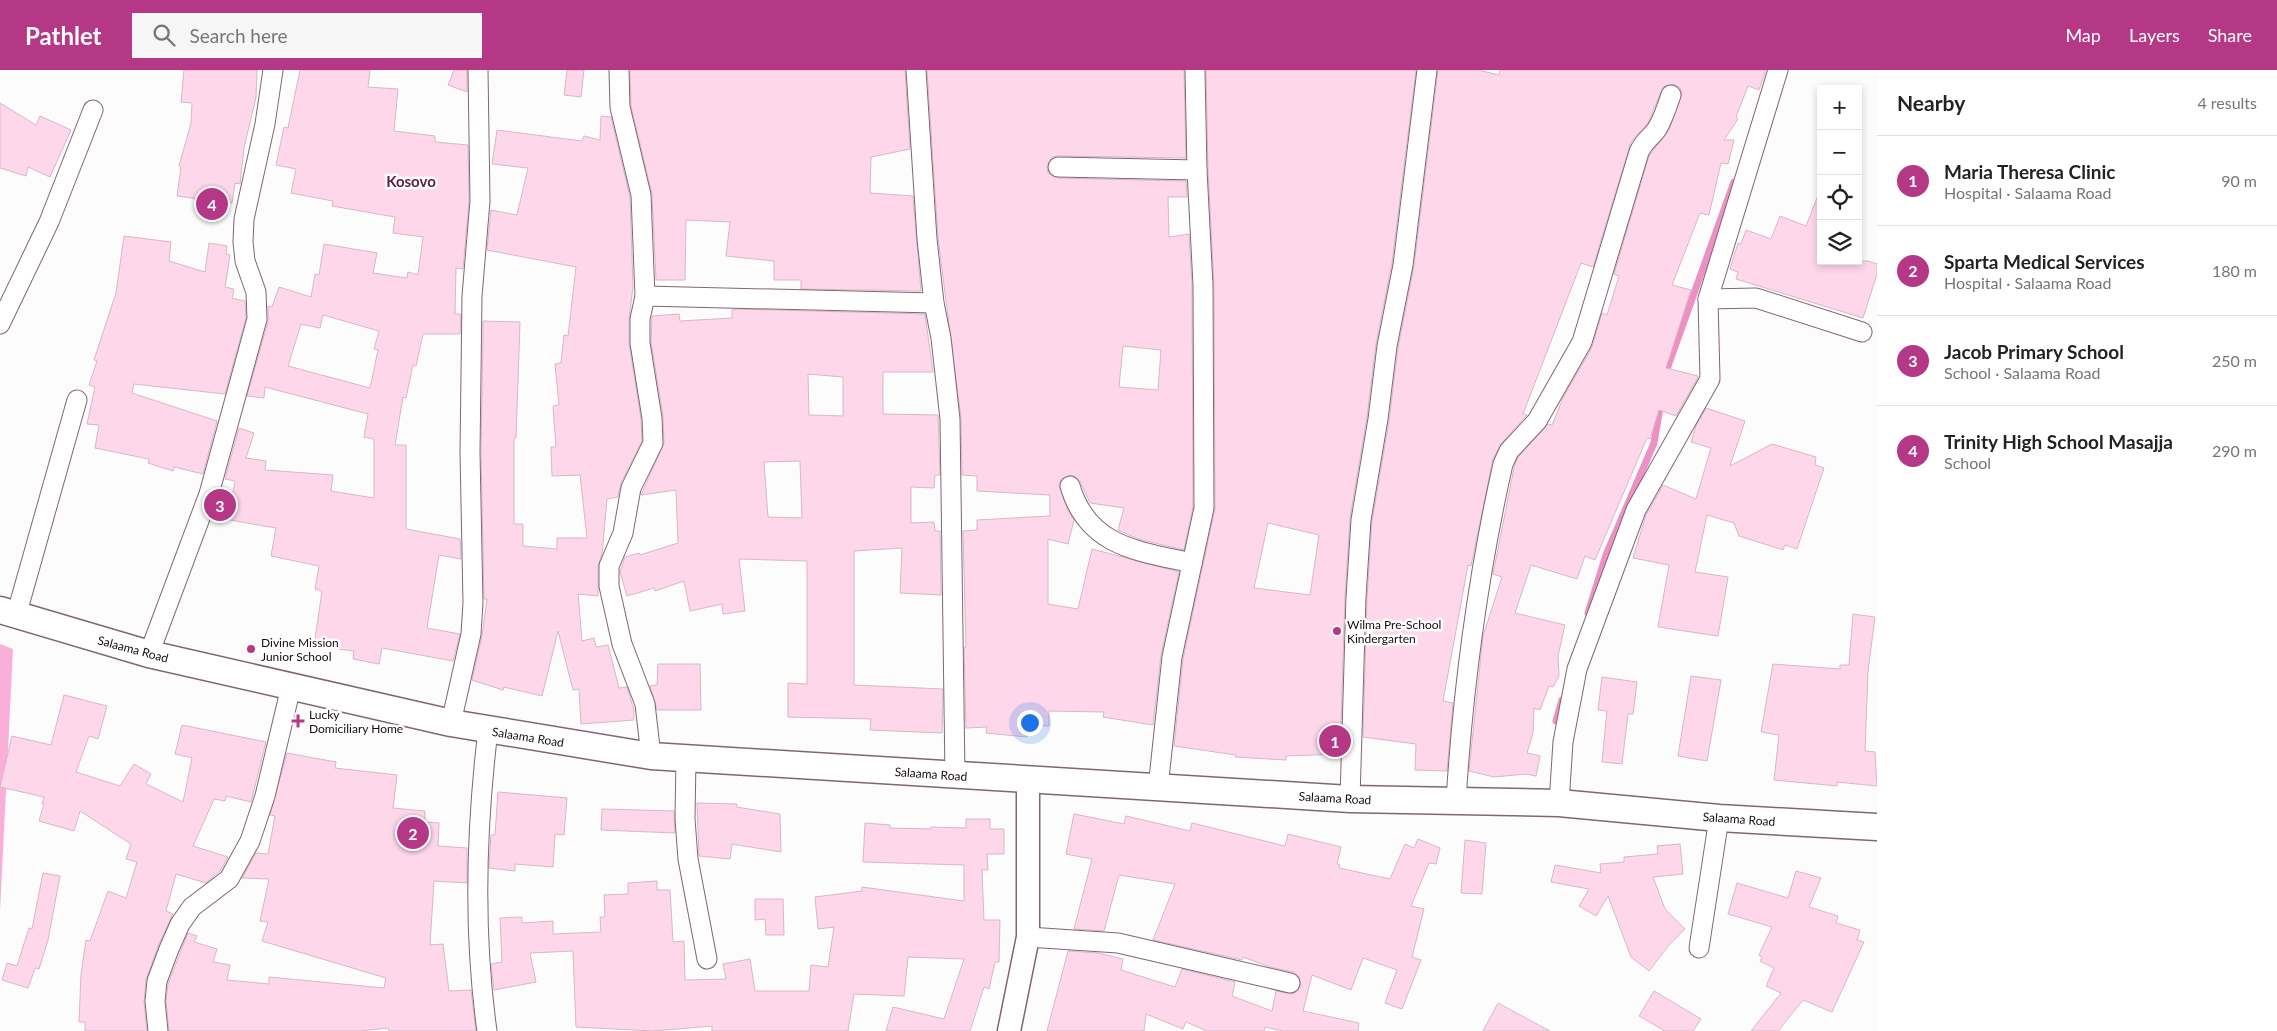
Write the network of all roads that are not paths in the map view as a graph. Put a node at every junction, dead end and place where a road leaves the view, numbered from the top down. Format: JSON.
{"nodes":[{"id":1,"x":273,"y":70,"type":"edge"},
{"id":2,"x":478,"y":70,"type":"edge"},
{"id":3,"x":619,"y":70,"type":"edge"},
{"id":4,"x":916,"y":70,"type":"edge"},
{"id":5,"x":1196,"y":70,"type":"edge"},
{"id":6,"x":1426,"y":70,"type":"edge"},
{"id":7,"x":1778,"y":70,"type":"edge"},
{"id":8,"x":1671,"y":95,"type":"dead end"},
{"id":9,"x":92,"y":110,"type":"dead end"},
{"id":10,"x":1058,"y":167,"type":"dead end"},
{"id":11,"x":1197,"y":170,"type":"junction"},
{"id":12,"x":645,"y":296,"type":"junction"},
{"id":13,"x":1708,"y":299,"type":"junction"},
{"id":14,"x":934,"y":303,"type":"junction"},
{"id":15,"x":0,"y":324,"type":"edge"},
{"id":16,"x":1862,"y":332,"type":"dead end"},
{"id":17,"x":77,"y":400,"type":"dead end"},
{"id":18,"x":1070,"y":486,"type":"dead end"},
{"id":19,"x":1192,"y":563,"type":"junction"},
{"id":20,"x":8,"y":613,"type":"edge"},
{"id":21,"x":149,"y":654,"type":"junction"},
{"id":22,"x":291,"y":687,"type":"junction"},
{"id":23,"x":451,"y":723,"type":"junction"},
{"id":24,"x":488,"y":730,"type":"junction"},
{"id":25,"x":651,"y":756,"type":"junction"},
{"id":26,"x":686,"y":759,"type":"junction"},
{"id":27,"x":955,"y":776,"type":"junction"},
{"id":28,"x":1028,"y":780,"type":"junction"},
{"id":29,"x":1158,"y":788,"type":"junction"},
{"id":30,"x":1350,"y":799,"type":"junction"},
{"id":31,"x":1456,"y":801,"type":"junction"},
{"id":32,"x":1559,"y":802,"type":"junction"},
{"id":33,"x":1719,"y":818,"type":"junction"},
{"id":34,"x":1877,"y":827,"type":"edge"},
{"id":35,"x":1028,"y":937,"type":"junction"},
{"id":36,"x":1699,"y":948,"type":"dead end"},
{"id":37,"x":707,"y":959,"type":"dead end"},
{"id":38,"x":1290,"y":984,"type":"dead end"},
{"id":39,"x":158,"y":1031,"type":"edge"},
{"id":40,"x":487,"y":1031,"type":"edge"},
{"id":41,"x":1009,"y":1031,"type":"edge"}],
"edges":[{"from":1,"to":21,"type":"street"},
{"from":2,"to":23,"type":"street"},
{"from":3,"to":12,"type":"street"},
{"from":4,"to":14,"type":"street"},
{"from":5,"to":11,"type":"street"},
{"from":6,"to":30,"type":"street"},
{"from":7,"to":13,"type":"street"},
{"from":8,"to":31,"type":"street"},
{"from":9,"to":15,"type":"street"},
{"from":10,"to":11,"type":"street"},
{"from":11,"to":19,"type":"street"},
{"from":12,"to":14,"type":"street"},
{"from":12,"to":25,"type":"street"},
{"from":13,"to":16,"type":"street"},
{"from":13,"to":32,"type":"street"},
{"from":14,"to":27,"type":"street"},
{"from":17,"to":20,"type":"street"},
{"from":18,"to":19,"type":"street"},
{"from":19,"to":29,"type":"street"},
{"from":20,"to":21,"type":"main road","name":"Salaama Road"},
{"from":21,"to":22,"type":"main road","name":"Salaama Road"},
{"from":22,"to":23,"type":"main road","name":"Salaama Road"},
{"from":22,"to":39,"type":"street"},
{"from":23,"to":24,"type":"main road","name":"Salaama Road"},
{"from":24,"to":25,"type":"main road","name":"Salaama Road"},
{"from":24,"to":40,"type":"street"},
{"from":25,"to":26,"type":"main road","name":"Salaama Road"},
{"from":26,"to":27,"type":"main road","name":"Salaama Road"},
{"from":26,"to":37,"type":"street"},
{"from":27,"to":28,"type":"main road","name":"Salaama Road"},
{"from":28,"to":29,"type":"main road","name":"Salaama Road"},
{"from":28,"to":35,"type":"street"},
{"from":29,"to":30,"type":"main road","name":"Salaama Road"},
{"from":30,"to":31,"type":"main road","name":"Salaama Road"},
{"from":31,"to":32,"type":"main road","name":"Salaama Road"},
{"from":32,"to":33,"type":"main road","name":"Salaama Road"},
{"from":33,"to":34,"type":"main road","name":"Salaama Road"},
{"from":33,"to":36,"type":"street"},
{"from":35,"to":38,"type":"street"},
{"from":35,"to":41,"type":"street"}]}
